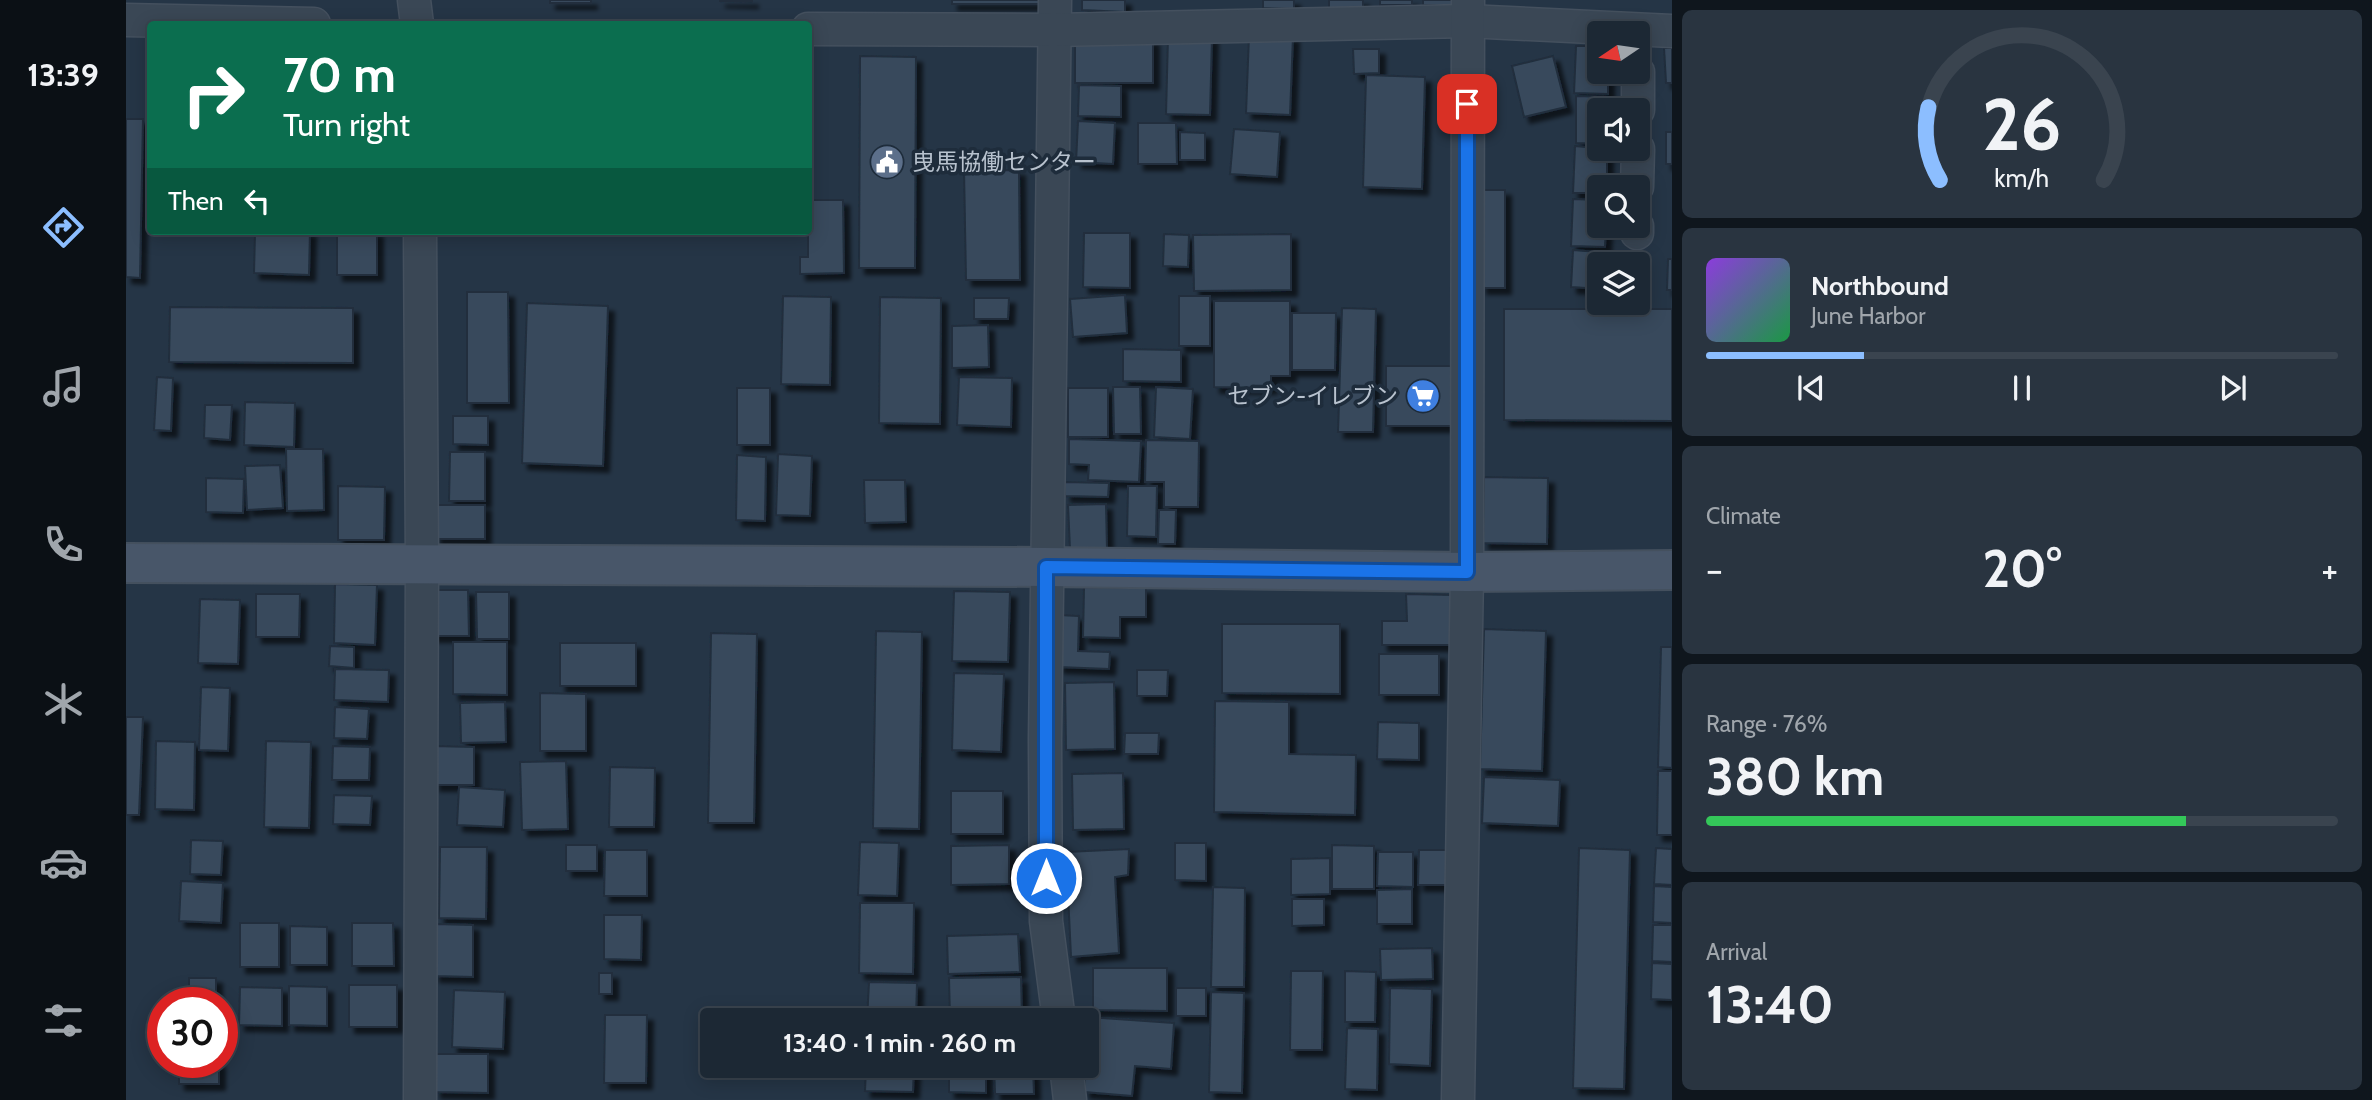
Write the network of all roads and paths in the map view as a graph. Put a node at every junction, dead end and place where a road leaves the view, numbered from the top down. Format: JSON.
{"nodes":[{"id":1,"x":414,"y":0,"type":"edge"},
{"id":2,"x":1467,"y":10,"type":"edge"},
{"id":3,"x":1250,"y":13,"type":"edge"},
{"id":4,"x":1055,"y":15,"type":"edge"},
{"id":5,"x":126,"y":20,"type":"edge"},
{"id":6,"x":173,"y":21,"type":"edge"},
{"id":7,"x":417,"y":21,"type":"edge"},
{"id":8,"x":1587,"y":25,"type":"edge"},
{"id":9,"x":812,"y":29,"type":"edge"},
{"id":10,"x":1650,"y":31,"type":"edge"},
{"id":11,"x":1672,"y":31,"type":"edge"},
{"id":12,"x":420,"y":235,"type":"edge"},
{"id":13,"x":126,"y":563,"type":"edge"},
{"id":14,"x":422,"y":564,"type":"junction"},
{"id":15,"x":1046,"y":567,"type":"junction"},
{"id":16,"x":1672,"y":570,"type":"edge"},
{"id":17,"x":1467,"y":572,"type":"junction"},
{"id":18,"x":1057,"y":1008,"type":"edge"},
{"id":19,"x":1067,"y":1078,"type":"edge"},
{"id":20,"x":419,"y":1100,"type":"edge"},
{"id":21,"x":1070,"y":1100,"type":"edge"},
{"id":22,"x":1458,"y":1100,"type":"edge"}],
"edges":[{"from":1,"to":7,"type":"street"},
{"from":2,"to":3,"type":"street"},
{"from":2,"to":8,"type":"street"},
{"from":2,"to":17,"type":"street"},
{"from":3,"to":4,"type":"street"},
{"from":4,"to":9,"type":"street"},
{"from":4,"to":15,"type":"street"},
{"from":5,"to":6,"type":"street"},
{"from":10,"to":11,"type":"street"},
{"from":12,"to":14,"type":"street"},
{"from":13,"to":14,"type":"street"},
{"from":14,"to":15,"type":"street"},
{"from":14,"to":20,"type":"street"},
{"from":15,"to":17,"type":"street"},
{"from":15,"to":18,"type":"street"},
{"from":16,"to":17,"type":"street"},
{"from":17,"to":22,"type":"street"},
{"from":19,"to":21,"type":"street"}]}
